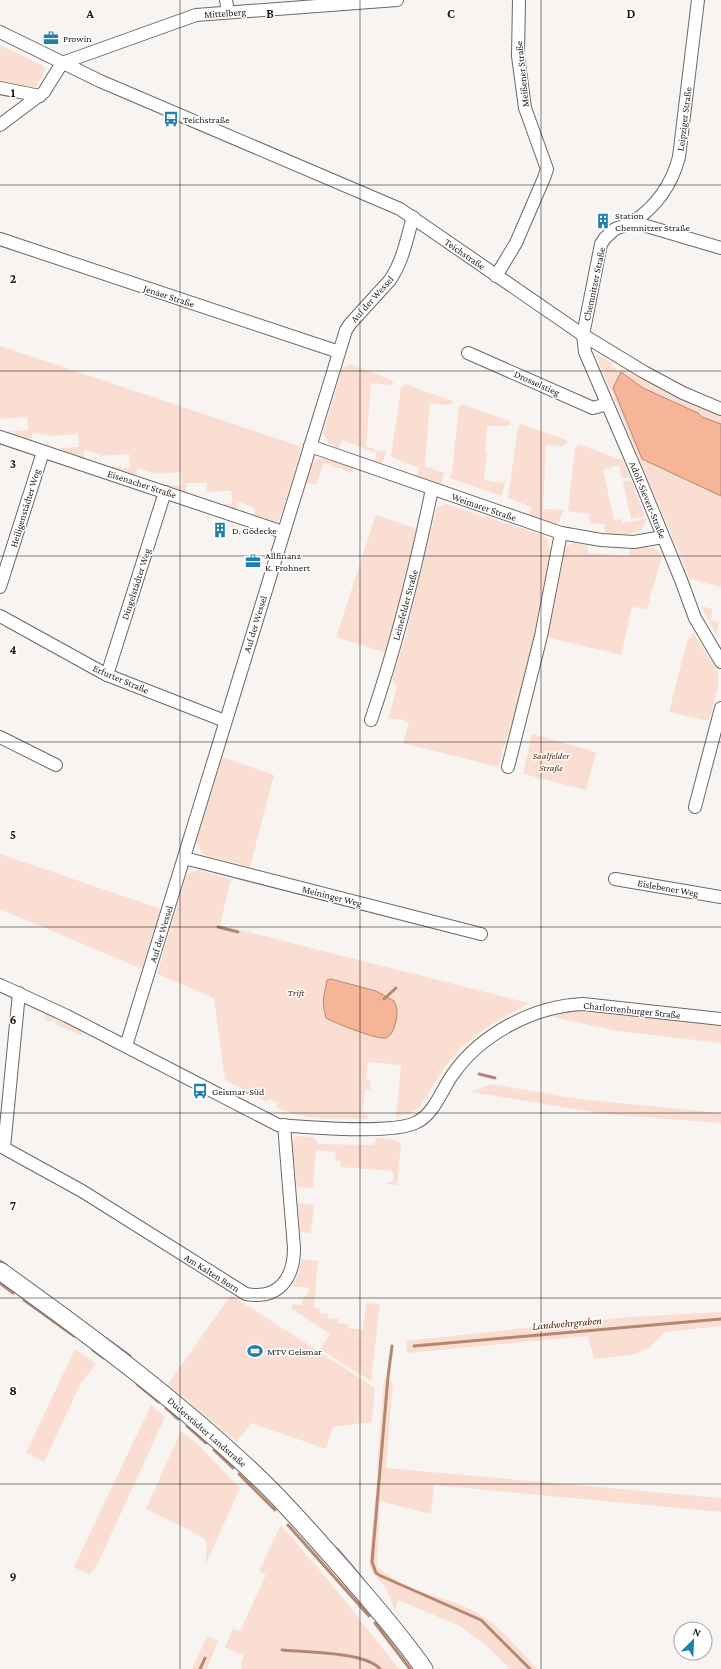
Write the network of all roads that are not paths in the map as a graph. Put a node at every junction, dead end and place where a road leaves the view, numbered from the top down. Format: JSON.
{"nodes":[{"id":1,"x":226,"y":0,"type":"edge"},
{"id":2,"x":396,"y":0,"type":"edge"},
{"id":3,"x":518,"y":0,"type":"edge"},
{"id":4,"x":698,"y":0,"type":"edge"},
{"id":5,"x":353,"y":2,"type":"edge"},
{"id":6,"x":228,"y":12,"type":"junction"},
{"id":7,"x":0,"y":32,"type":"edge"},
{"id":8,"x":62,"y":64,"type":"junction"},
{"id":9,"x":0,"y":88,"type":"edge"},
{"id":10,"x":40,"y":96,"type":"junction"},
{"id":11,"x":0,"y":125,"type":"edge"},
{"id":12,"x":414,"y":217,"type":"junction"},
{"id":13,"x":633,"y":222,"type":"junction"},
{"id":14,"x":0,"y":239,"type":"edge"},
{"id":15,"x":721,"y":248,"type":"edge"},
{"id":16,"x":496,"y":276,"type":"junction"},
{"id":17,"x":583,"y":335,"type":"junction"},
{"id":18,"x":339,"y":352,"type":"junction"},
{"id":19,"x":468,"y":353,"type":"dead end"},
{"id":20,"x":607,"y":404,"type":"junction"},
{"id":21,"x":721,"y":409,"type":"edge"},
{"id":22,"x":0,"y":437,"type":"edge"},
{"id":23,"x":310,"y":446,"type":"junction"},
{"id":24,"x":43,"y":452,"type":"junction"},
{"id":25,"x":432,"y":489,"type":"junction"},
{"id":26,"x":165,"y":492,"type":"junction"},
{"id":27,"x":284,"y":532,"type":"junction"},
{"id":28,"x":560,"y":533,"type":"junction"},
{"id":29,"x":663,"y":537,"type":"junction"},
{"id":30,"x":0,"y":587,"type":"edge"},
{"id":31,"x":0,"y":616,"type":"edge"},
{"id":32,"x":721,"y":662,"type":"edge"},
{"id":33,"x":107,"y":675,"type":"junction"},
{"id":34,"x":721,"y":708,"type":"edge"},
{"id":35,"x":371,"y":720,"type":"dead end"},
{"id":36,"x":225,"y":721,"type":"junction"},
{"id":37,"x":0,"y":737,"type":"edge"},
{"id":38,"x":56,"y":765,"type":"dead end"},
{"id":39,"x":508,"y":767,"type":"dead end"},
{"id":40,"x":695,"y":807,"type":"dead end"},
{"id":41,"x":184,"y":858,"type":"junction"},
{"id":42,"x":615,"y":879,"type":"dead end"},
{"id":43,"x":721,"y":898,"type":"edge"},
{"id":44,"x":481,"y":934,"type":"dead end"},
{"id":45,"x":0,"y":985,"type":"edge"},
{"id":46,"x":19,"y":993,"type":"junction"},
{"id":47,"x":721,"y":1019,"type":"edge"},
{"id":48,"x":126,"y":1046,"type":"junction"},
{"id":49,"x":284,"y":1125,"type":"junction"},
{"id":50,"x":2,"y":1147,"type":"edge"},
{"id":51,"x":0,"y":1271,"type":"edge"},
{"id":52,"x":424,"y":1669,"type":"edge"}],
"edges":[{"from":1,"to":6,"type":"street"},
{"from":2,"to":5,"type":"street","name":"Mittelberg"},
{"from":3,"to":16,"type":"street","name":"Meißener Straße"},
{"from":4,"to":13,"type":"street","name":"Leipziger Straße"},
{"from":5,"to":6,"type":"street","name":"Mittelberg"},
{"from":6,"to":8,"type":"street","name":"Mittelberg"},
{"from":7,"to":8,"type":"street","name":"Teichstraße"},
{"from":8,"to":10,"type":"street"},
{"from":8,"to":12,"type":"street","name":"Teichstraße"},
{"from":9,"to":10,"type":"street"},
{"from":10,"to":11,"type":"street"},
{"from":12,"to":16,"type":"street","name":"Teichstraße"},
{"from":12,"to":18,"type":"street","name":"Auf der Wessel"},
{"from":13,"to":15,"type":"street"},
{"from":13,"to":17,"type":"street","name":"Chemnitzer Straße"},
{"from":14,"to":18,"type":"street","name":"Jenaer Straße"},
{"from":16,"to":17,"type":"street","name":"Teichstraße"},
{"from":17,"to":20,"type":"street","name":"Adolf-Sievert-Straße"},
{"from":17,"to":21,"type":"street","name":"Teichstraße"},
{"from":18,"to":23,"type":"street","name":"Auf der Wessel"},
{"from":19,"to":20,"type":"street","name":"Drosselstieg"},
{"from":20,"to":29,"type":"street","name":"Adolf-Sievert-Straße"},
{"from":22,"to":24,"type":"street","name":"Eisenacher Straße"},
{"from":23,"to":25,"type":"street","name":"Weimarer Straße"},
{"from":23,"to":27,"type":"street","name":"Auf der Wessel"},
{"from":24,"to":26,"type":"street","name":"Eisenacher Straße"},
{"from":24,"to":30,"type":"street","name":"Heiligenstädter Weg"},
{"from":25,"to":28,"type":"street","name":"Weimarer Straße"},
{"from":25,"to":35,"type":"street","name":"Leinefelder Straße"},
{"from":26,"to":27,"type":"street","name":"Eisenacher Straße"},
{"from":26,"to":33,"type":"street","name":"Dingelstädter Weg"},
{"from":27,"to":36,"type":"street","name":"Auf der Wessel"},
{"from":28,"to":29,"type":"street","name":"Weimarer Straße"},
{"from":28,"to":39,"type":"street"},
{"from":29,"to":32,"type":"street","name":"Adolf-Sievert-Straße"},
{"from":31,"to":33,"type":"street","name":"Erfurter Straße"},
{"from":33,"to":36,"type":"street","name":"Erfurter Straße"},
{"from":34,"to":40,"type":"street"},
{"from":36,"to":41,"type":"street","name":"Auf der Wessel"},
{"from":37,"to":38,"type":"street"},
{"from":41,"to":44,"type":"street","name":"Meininger Weg"},
{"from":41,"to":48,"type":"street","name":"Auf der Wessel"},
{"from":42,"to":43,"type":"street","name":"Eislebener Weg"},
{"from":45,"to":46,"type":"street"},
{"from":46,"to":48,"type":"street"},
{"from":46,"to":50,"type":"street","name":"Am Kalten Born"},
{"from":47,"to":49,"type":"street","name":"Charlottenburger Straße"},
{"from":48,"to":49,"type":"street"},
{"from":49,"to":50,"type":"street","name":"Am Kalten Born"},
{"from":51,"to":52,"type":"main road","name":"Duderstädter Landstraße"}]}
